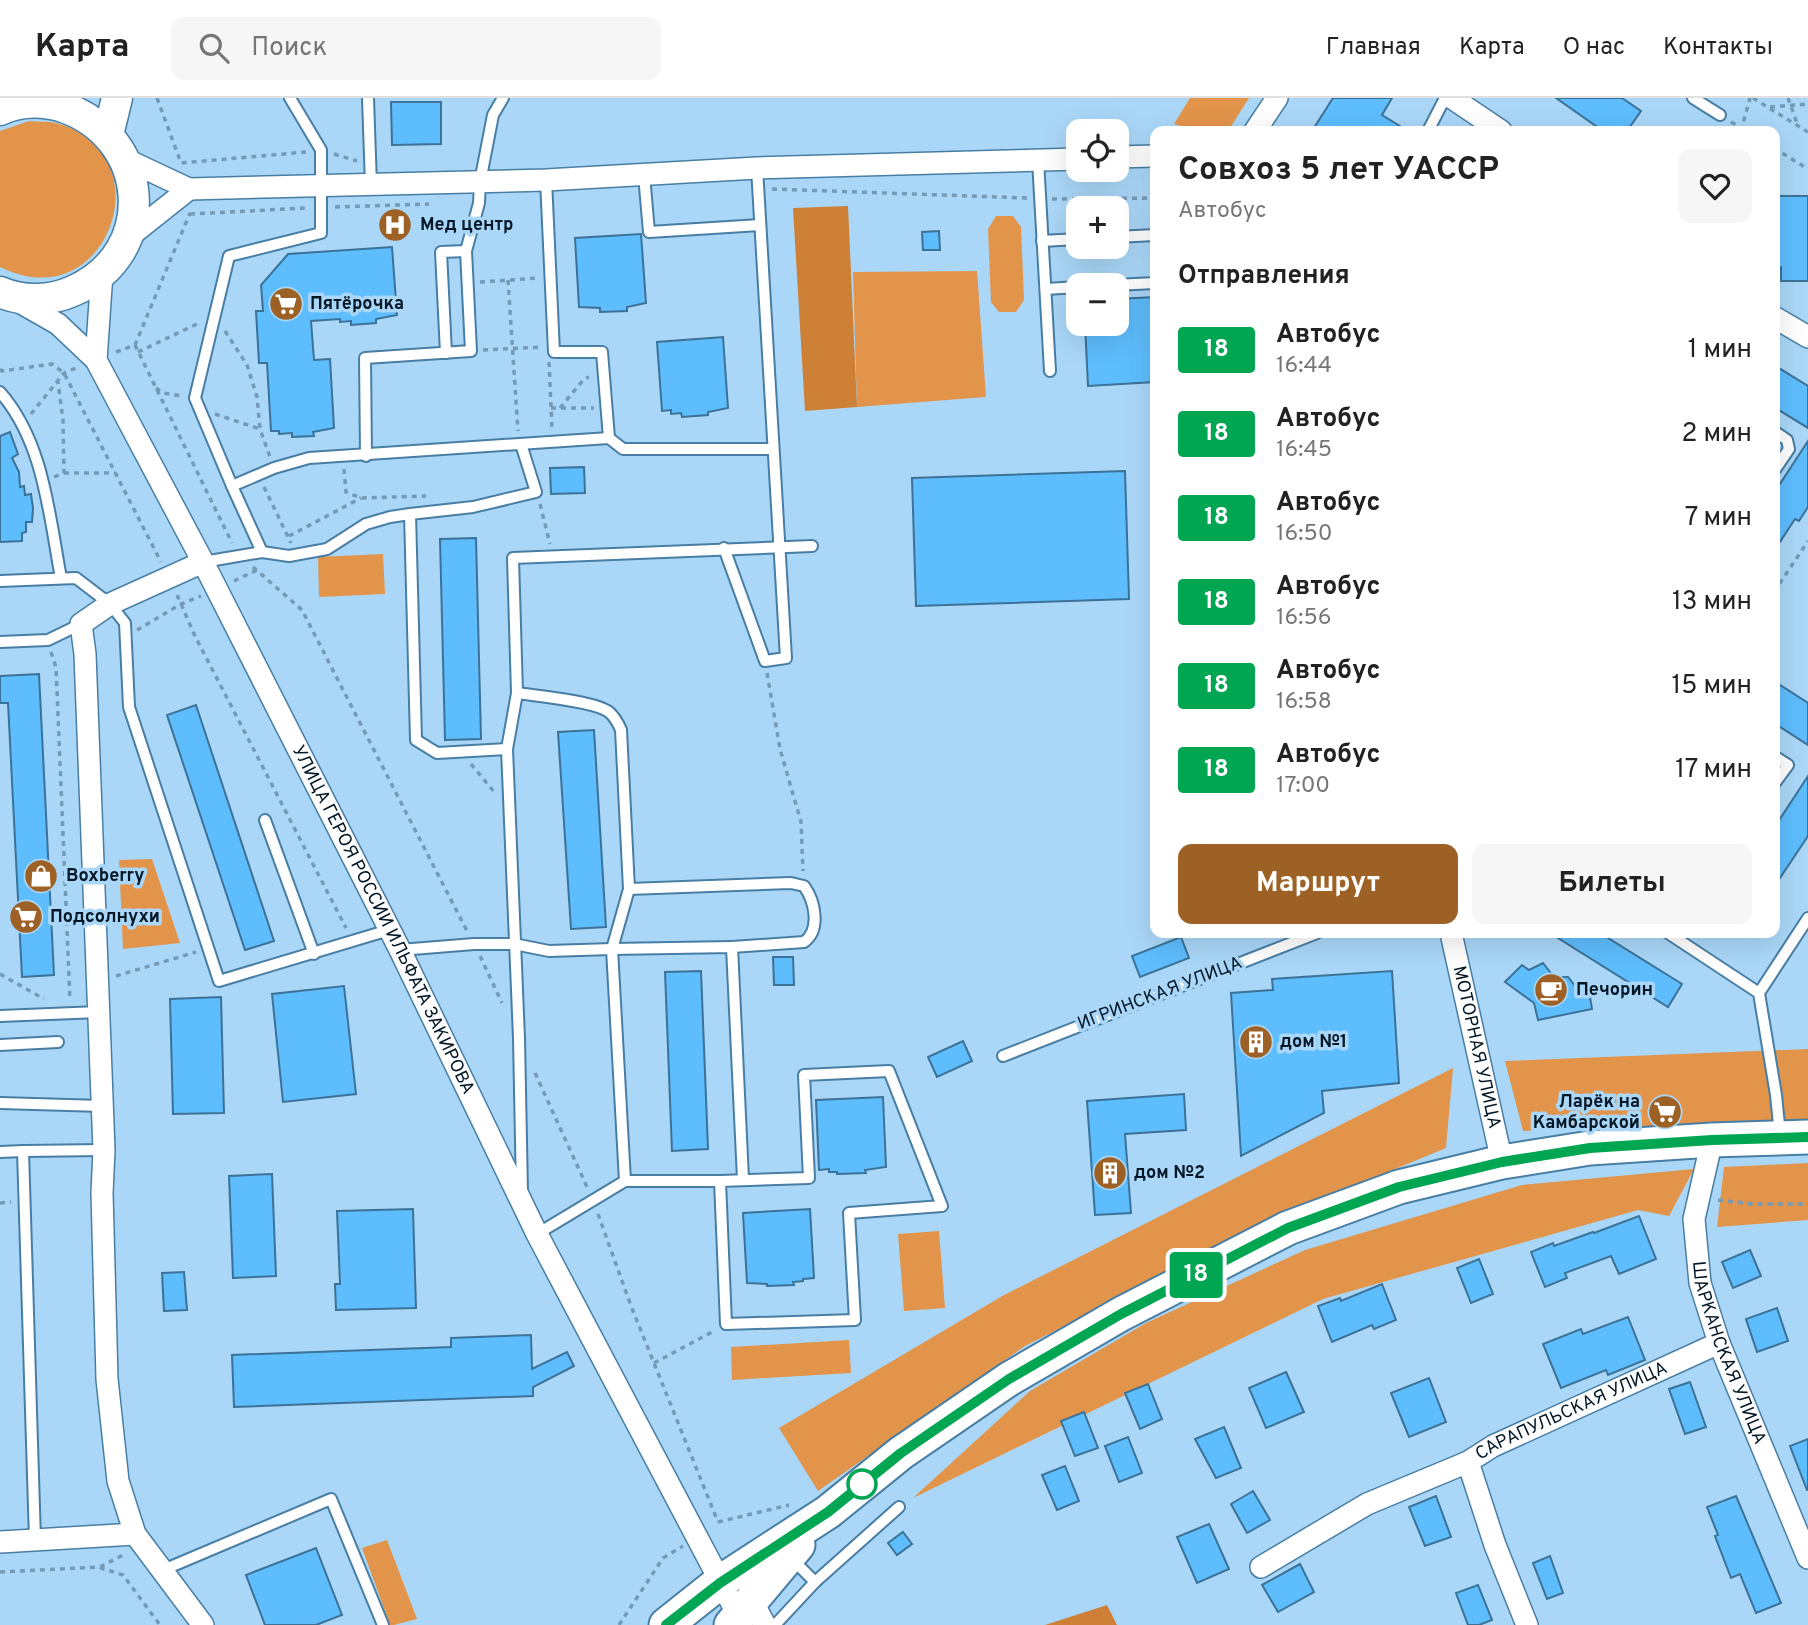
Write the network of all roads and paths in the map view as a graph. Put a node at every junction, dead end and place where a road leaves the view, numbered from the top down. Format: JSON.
{"nodes":[{"id":1,"x":117,"y":98,"type":"edge"},
{"id":2,"x":157,"y":98,"type":"edge"},
{"id":3,"x":290,"y":98,"type":"edge"},
{"id":4,"x":368,"y":98,"type":"edge"},
{"id":5,"x":503,"y":98,"type":"edge"},
{"id":6,"x":1276,"y":98,"type":"edge"},
{"id":7,"x":1693,"y":98,"type":"edge"},
{"id":8,"x":1751,"y":98,"type":"edge"},
{"id":9,"x":1788,"y":98,"type":"edge"},
{"id":10,"x":1453,"y":99,"type":"edge"},
{"id":11,"x":16,"y":104,"type":"edge"},
{"id":12,"x":1790,"y":104,"type":"junction"},
{"id":13,"x":1808,"y":104,"type":"edge"},
{"id":14,"x":1768,"y":107,"type":"junction"},
{"id":15,"x":1720,"y":115,"type":"dead end"},
{"id":16,"x":1258,"y":126,"type":"edge"},
{"id":17,"x":1432,"y":126,"type":"edge"},
{"id":18,"x":1494,"y":126,"type":"edge"},
{"id":19,"x":1743,"y":126,"type":"edge"},
{"id":20,"x":1799,"y":126,"type":"junction"},
{"id":21,"x":1808,"y":132,"type":"edge"},
{"id":22,"x":108,"y":135,"type":"junction"},
{"id":23,"x":321,"y":150,"type":"junction"},
{"id":24,"x":1780,"y":152,"type":"edge"},
{"id":25,"x":1150,"y":156,"type":"edge"},
{"id":26,"x":1129,"y":157,"type":"edge"},
{"id":27,"x":125,"y":159,"type":"junction"},
{"id":28,"x":1066,"y":159,"type":"edge"},
{"id":29,"x":1038,"y":160,"type":"junction"},
{"id":30,"x":1808,"y":169,"type":"edge"},
{"id":31,"x":370,"y":175,"type":"junction"},
{"id":32,"x":644,"y":175,"type":"junction"},
{"id":33,"x":757,"y":178,"type":"junction"},
{"id":34,"x":546,"y":180,"type":"junction"},
{"id":35,"x":480,"y":182,"type":"junction"},
{"id":36,"x":322,"y":186,"type":"junction"},
{"id":37,"x":188,"y":189,"type":"junction"},
{"id":38,"x":1150,"y":198,"type":"edge"},
{"id":39,"x":1040,"y":199,"type":"junction"},
{"id":40,"x":440,"y":204,"type":"dead end"},
{"id":41,"x":321,"y":208,"type":"junction"},
{"id":42,"x":190,"y":214,"type":"junction"},
{"id":43,"x":760,"y":225,"type":"junction"},
{"id":44,"x":1150,"y":235,"type":"edge"},
{"id":45,"x":1129,"y":236,"type":"edge"},
{"id":46,"x":127,"y":239,"type":"junction"},
{"id":47,"x":1066,"y":240,"type":"edge"},
{"id":48,"x":1042,"y":241,"type":"junction"},
{"id":49,"x":466,"y":251,"type":"junction"},
{"id":50,"x":102,"y":273,"type":"junction"},
{"id":51,"x":551,"y":277,"type":"junction"},
{"id":52,"x":508,"y":280,"type":"junction"},
{"id":53,"x":1150,"y":283,"type":"edge"},
{"id":54,"x":468,"y":284,"type":"junction"},
{"id":55,"x":1129,"y":284,"type":"edge"},
{"id":56,"x":1066,"y":288,"type":"edge"},
{"id":57,"x":1046,"y":289,"type":"junction"},
{"id":58,"x":3,"y":293,"type":"edge"},
{"id":59,"x":215,"y":316,"type":"junction"},
{"id":60,"x":1780,"y":321,"type":"edge"},
{"id":61,"x":1808,"y":337,"type":"edge"},
{"id":62,"x":135,"y":345,"type":"junction"},
{"id":63,"x":551,"y":346,"type":"junction"},
{"id":64,"x":512,"y":347,"type":"junction"},
{"id":65,"x":471,"y":351,"type":"junction"},
{"id":66,"x":138,"y":352,"type":"junction"},
{"id":67,"x":446,"y":353,"type":"junction"},
{"id":68,"x":96,"y":359,"type":"junction"},
{"id":69,"x":0,"y":369,"type":"edge"},
{"id":70,"x":1050,"y":372,"type":"dead end"},
{"id":71,"x":64,"y":373,"type":"junction"},
{"id":72,"x":603,"y":373,"type":"junction"},
{"id":73,"x":58,"y":382,"type":"junction"},
{"id":74,"x":155,"y":387,"type":"junction"},
{"id":75,"x":0,"y":392,"type":"edge"},
{"id":76,"x":195,"y":398,"type":"junction"},
{"id":77,"x":551,"y":408,"type":"junction"},
{"id":78,"x":560,"y":408,"type":"junction"},
{"id":79,"x":606,"y":408,"type":"junction"},
{"id":80,"x":22,"y":426,"type":"junction"},
{"id":81,"x":260,"y":429,"type":"junction"},
{"id":82,"x":1780,"y":435,"type":"edge"},
{"id":83,"x":609,"y":438,"type":"junction"},
{"id":84,"x":552,"y":442,"type":"junction"},
{"id":85,"x":521,"y":444,"type":"junction"},
{"id":86,"x":772,"y":449,"type":"junction"},
{"id":87,"x":366,"y":456,"type":"junction"},
{"id":88,"x":342,"y":457,"type":"junction"},
{"id":89,"x":1780,"y":462,"type":"edge"},
{"id":90,"x":273,"y":468,"type":"junction"},
{"id":91,"x":64,"y":473,"type":"junction"},
{"id":92,"x":116,"y":473,"type":"junction"},
{"id":93,"x":257,"y":475,"type":"junction"},
{"id":94,"x":43,"y":481,"type":"junction"},
{"id":95,"x":232,"y":486,"type":"junction"},
{"id":96,"x":536,"y":492,"type":"junction"},
{"id":97,"x":429,"y":496,"type":"dead end"},
{"id":98,"x":361,"y":498,"type":"junction"},
{"id":99,"x":410,"y":514,"type":"junction"},
{"id":100,"x":288,"y":537,"type":"junction"},
{"id":101,"x":1808,"y":541,"type":"edge"},
{"id":102,"x":781,"y":545,"type":"junction"},
{"id":103,"x":812,"y":546,"type":"dead end"},
{"id":104,"x":724,"y":548,"type":"junction"},
{"id":105,"x":262,"y":552,"type":"junction"},
{"id":106,"x":296,"y":554,"type":"junction"},
{"id":107,"x":240,"y":556,"type":"junction"},
{"id":108,"x":552,"y":556,"type":"junction"},
{"id":109,"x":203,"y":562,"type":"junction"},
{"id":110,"x":257,"y":570,"type":"junction"},
{"id":111,"x":169,"y":577,"type":"junction"},
{"id":112,"x":61,"y":578,"type":"junction"},
{"id":113,"x":0,"y":581,"type":"edge"},
{"id":114,"x":1780,"y":583,"type":"edge"},
{"id":115,"x":216,"y":589,"type":"junction"},
{"id":116,"x":110,"y":604,"type":"junction"},
{"id":117,"x":181,"y":604,"type":"junction"},
{"id":118,"x":132,"y":623,"type":"dead end"},
{"id":119,"x":81,"y":624,"type":"junction"},
{"id":120,"x":48,"y":640,"type":"junction"},
{"id":121,"x":0,"y":642,"type":"edge"},
{"id":122,"x":85,"y":654,"type":"junction"},
{"id":123,"x":765,"y":661,"type":"junction"},
{"id":124,"x":56,"y":667,"type":"junction"},
{"id":125,"x":517,"y":693,"type":"junction"},
{"id":126,"x":507,"y":749,"type":"junction"},
{"id":127,"x":460,"y":751,"type":"junction"},
{"id":128,"x":1780,"y":760,"type":"edge"},
{"id":129,"x":1780,"y":776,"type":"edge"},
{"id":130,"x":510,"y":798,"type":"junction"},
{"id":131,"x":265,"y":820,"type":"dead end"},
{"id":132,"x":804,"y":886,"type":"junction"},
{"id":133,"x":629,"y":888,"type":"junction"},
{"id":134,"x":1808,"y":918,"type":"edge"},
{"id":135,"x":389,"y":930,"type":"junction"},
{"id":136,"x":1304,"y":938,"type":"edge"},
{"id":137,"x":1452,"y":938,"type":"edge"},
{"id":138,"x":1677,"y":938,"type":"edge"},
{"id":139,"x":353,"y":942,"type":"junction"},
{"id":140,"x":474,"y":944,"type":"junction"},
{"id":141,"x":514,"y":944,"type":"junction"},
{"id":142,"x":732,"y":947,"type":"junction"},
{"id":143,"x":208,"y":948,"type":"junction"},
{"id":144,"x":612,"y":949,"type":"junction"},
{"id":145,"x":400,"y":950,"type":"junction"},
{"id":146,"x":314,"y":954,"type":"junction"},
{"id":147,"x":0,"y":974,"type":"edge"},
{"id":148,"x":97,"y":982,"type":"junction"},
{"id":149,"x":69,"y":991,"type":"junction"},
{"id":150,"x":1759,"y":993,"type":"junction"},
{"id":151,"x":99,"y":1012,"type":"junction"},
{"id":152,"x":70,"y":1015,"type":"junction"},
{"id":153,"x":0,"y":1016,"type":"edge"},
{"id":154,"x":519,"y":1038,"type":"junction"},
{"id":155,"x":58,"y":1042,"type":"dead end"},
{"id":156,"x":0,"y":1045,"type":"edge"},
{"id":157,"x":1003,"y":1056,"type":"dead end"},
{"id":158,"x":0,"y":1103,"type":"edge"},
{"id":159,"x":103,"y":1106,"type":"junction"},
{"id":160,"x":1794,"y":1138,"type":"edge"},
{"id":161,"x":1712,"y":1140,"type":"junction"},
{"id":162,"x":104,"y":1150,"type":"junction"},
{"id":163,"x":23,"y":1151,"type":"junction"},
{"id":164,"x":0,"y":1152,"type":"edge"},
{"id":165,"x":1502,"y":1162,"type":"junction"},
{"id":166,"x":743,"y":1179,"type":"junction"},
{"id":167,"x":625,"y":1181,"type":"junction"},
{"id":168,"x":720,"y":1181,"type":"junction"},
{"id":169,"x":1699,"y":1198,"type":"junction"},
{"id":170,"x":594,"y":1202,"type":"junction"},
{"id":171,"x":1808,"y":1204,"type":"edge"},
{"id":172,"x":523,"y":1205,"type":"junction"},
{"id":173,"x":537,"y":1234,"type":"junction"},
{"id":174,"x":726,"y":1324,"type":"junction"},
{"id":175,"x":1719,"y":1343,"type":"junction"},
{"id":176,"x":654,"y":1363,"type":"junction"},
{"id":177,"x":1468,"y":1462,"type":"junction"},
{"id":178,"x":899,"y":1507,"type":"dead end"},
{"id":179,"x":813,"y":1508,"type":"junction"},
{"id":180,"x":135,"y":1534,"type":"junction"},
{"id":181,"x":35,"y":1540,"type":"junction"},
{"id":182,"x":0,"y":1542,"type":"edge"},
{"id":183,"x":789,"y":1556,"type":"junction"},
{"id":184,"x":663,"y":1558,"type":"dead end"},
{"id":185,"x":1808,"y":1558,"type":"edge"},
{"id":186,"x":1261,"y":1567,"type":"dead end"},
{"id":187,"x":163,"y":1570,"type":"junction"},
{"id":188,"x":0,"y":1572,"type":"edge"},
{"id":189,"x":815,"y":1582,"type":"junction"},
{"id":190,"x":720,"y":1583,"type":"junction"},
{"id":191,"x":746,"y":1616,"type":"edge"},
{"id":192,"x":160,"y":1625,"type":"edge"},
{"id":193,"x":203,"y":1625,"type":"edge"},
{"id":194,"x":383,"y":1625,"type":"edge"},
{"id":195,"x":619,"y":1625,"type":"edge"},
{"id":196,"x":666,"y":1625,"type":"edge"},
{"id":197,"x":775,"y":1625,"type":"edge"},
{"id":198,"x":1527,"y":1625,"type":"edge"}],
"edges":[{"from":1,"to":22,"type":"main road"},
{"from":2,"to":23,"type":"path"},
{"from":3,"to":23,"type":"lane"},
{"from":4,"to":31,"type":"lane"},
{"from":5,"to":35,"type":"lane"},
{"from":6,"to":16,"type":"street"},
{"from":7,"to":15,"type":"lane"},
{"from":8,"to":14,"type":"path"},
{"from":8,"to":19,"type":"path"},
{"from":9,"to":12,"type":"path"},
{"from":10,"to":17,"type":"lane"},
{"from":10,"to":18,"type":"street"},
{"from":11,"to":22,"type":"main road"},
{"from":12,"to":13,"type":"path"},
{"from":12,"to":14,"type":"path"},
{"from":12,"to":20,"type":"path"},
{"from":14,"to":20,"type":"path"},
{"from":20,"to":21,"type":"path"},
{"from":22,"to":27,"type":"main road"},
{"from":23,"to":31,"type":"path"},
{"from":23,"to":36,"type":"lane"},
{"from":24,"to":30,"type":"path"},
{"from":25,"to":26,"type":"street"},
{"from":27,"to":37,"type":"street"},
{"from":27,"to":46,"type":"main road"},
{"from":28,"to":29,"type":"street"},
{"from":29,"to":33,"type":"street"},
{"from":29,"to":39,"type":"lane"},
{"from":31,"to":35,"type":"street"},
{"from":31,"to":36,"type":"street"},
{"from":32,"to":33,"type":"street"},
{"from":32,"to":34,"type":"street"},
{"from":32,"to":43,"type":"lane"},
{"from":33,"to":39,"type":"path"},
{"from":33,"to":43,"type":"lane"},
{"from":34,"to":35,"type":"street"},
{"from":34,"to":51,"type":"lane"},
{"from":35,"to":49,"type":"lane"},
{"from":36,"to":37,"type":"street"},
{"from":36,"to":41,"type":"lane"},
{"from":37,"to":42,"type":"path"},
{"from":37,"to":46,"type":"street"},
{"from":38,"to":39,"type":"path"},
{"from":39,"to":48,"type":"lane"},
{"from":40,"to":41,"type":"path"},
{"from":41,"to":42,"type":"path"},
{"from":41,"to":59,"type":"lane"},
{"from":42,"to":62,"type":"path"},
{"from":43,"to":86,"type":"lane"},
{"from":44,"to":45,"type":"lane"},
{"from":46,"to":50,"type":"main road"},
{"from":47,"to":48,"type":"lane"},
{"from":48,"to":57,"type":"lane"},
{"from":49,"to":54,"type":"lane"},
{"from":49,"to":67,"type":"lane"},
{"from":50,"to":58,"type":"main road"},
{"from":50,"to":68,"type":"street"},
{"from":51,"to":52,"type":"path"},
{"from":51,"to":63,"type":"lane"},
{"from":52,"to":54,"type":"path"},
{"from":52,"to":64,"type":"path"},
{"from":53,"to":55,"type":"lane"},
{"from":54,"to":65,"type":"lane"},
{"from":56,"to":57,"type":"lane"},
{"from":57,"to":70,"type":"lane"},
{"from":58,"to":68,"type":"street","name":"УЛИЦА ГЕРОЯ РОССИИ ИЛЬФАТА ЗАКИРОВА"},
{"from":59,"to":66,"type":"path"},
{"from":59,"to":76,"type":"lane"},
{"from":59,"to":81,"type":"path"},
{"from":60,"to":61,"type":"street"},
{"from":62,"to":66,"type":"path"},
{"from":62,"to":68,"type":"path"},
{"from":63,"to":64,"type":"path"},
{"from":63,"to":72,"type":"lane"},
{"from":63,"to":77,"type":"path"},
{"from":64,"to":65,"type":"path"},
{"from":64,"to":85,"type":"path"},
{"from":65,"to":67,"type":"lane"},
{"from":66,"to":74,"type":"path"},
{"from":67,"to":87,"type":"lane"},
{"from":68,"to":71,"type":"path"},
{"from":68,"to":109,"type":"street","name":"УЛИЦА ГЕРОЯ РОССИИ ИЛЬФАТА ЗАКИРОВА"},
{"from":69,"to":71,"type":"path"},
{"from":71,"to":73,"type":"path"},
{"from":71,"to":92,"type":"path"},
{"from":72,"to":78,"type":"path"},
{"from":72,"to":79,"type":"lane"},
{"from":73,"to":80,"type":"path"},
{"from":73,"to":91,"type":"path"},
{"from":74,"to":76,"type":"path"},
{"from":74,"to":107,"type":"path"},
{"from":75,"to":80,"type":"lane"},
{"from":76,"to":81,"type":"path"},
{"from":76,"to":95,"type":"lane"},
{"from":77,"to":78,"type":"path"},
{"from":77,"to":84,"type":"path"},
{"from":78,"to":79,"type":"path"},
{"from":79,"to":83,"type":"lane"},
{"from":80,"to":94,"type":"lane"},
{"from":81,"to":90,"type":"path"},
{"from":82,"to":89,"type":"lane"},
{"from":83,"to":84,"type":"lane"},
{"from":83,"to":86,"type":"lane"},
{"from":84,"to":85,"type":"lane"},
{"from":85,"to":87,"type":"lane"},
{"from":85,"to":96,"type":"lane"},
{"from":86,"to":102,"type":"lane"},
{"from":87,"to":88,"type":"lane"},
{"from":88,"to":90,"type":"lane"},
{"from":88,"to":98,"type":"path"},
{"from":90,"to":93,"type":"lane"},
{"from":91,"to":92,"type":"path"},
{"from":91,"to":94,"type":"path"},
{"from":92,"to":111,"type":"path"},
{"from":93,"to":95,"type":"lane"},
{"from":93,"to":100,"type":"path"},
{"from":94,"to":112,"type":"lane"},
{"from":95,"to":105,"type":"lane"},
{"from":96,"to":99,"type":"lane"},
{"from":96,"to":108,"type":"path"},
{"from":97,"to":98,"type":"path"},
{"from":98,"to":100,"type":"path"},
{"from":99,"to":106,"type":"lane"},
{"from":99,"to":127,"type":"lane"},
{"from":100,"to":106,"type":"path"},
{"from":101,"to":114,"type":"path"},
{"from":102,"to":103,"type":"lane"},
{"from":102,"to":104,"type":"lane"},
{"from":102,"to":123,"type":"lane"},
{"from":104,"to":108,"type":"lane"},
{"from":104,"to":123,"type":"lane"},
{"from":105,"to":106,"type":"lane"},
{"from":105,"to":107,"type":"lane"},
{"from":107,"to":109,"type":"lane"},
{"from":107,"to":110,"type":"path"},
{"from":108,"to":125,"type":"lane"},
{"from":109,"to":111,"type":"street"},
{"from":109,"to":115,"type":"street","name":"УЛИЦА ГЕРОЯ РОССИИ ИЛЬФАТА ЗАКИРОВА"},
{"from":110,"to":115,"type":"path"},
{"from":110,"to":140,"type":"path"},
{"from":111,"to":116,"type":"street"},
{"from":111,"to":117,"type":"path"},
{"from":112,"to":113,"type":"lane"},
{"from":112,"to":116,"type":"lane"},
{"from":115,"to":117,"type":"path"},
{"from":115,"to":135,"type":"street","name":"УЛИЦА ГЕРОЯ РОССИИ ИЛЬФАТА ЗАКИРОВА"},
{"from":116,"to":119,"type":"street"},
{"from":116,"to":143,"type":"lane"},
{"from":117,"to":118,"type":"path"},
{"from":117,"to":139,"type":"path"},
{"from":119,"to":120,"type":"lane"},
{"from":119,"to":122,"type":"street"},
{"from":120,"to":121,"type":"lane"},
{"from":120,"to":124,"type":"path"},
{"from":122,"to":124,"type":"path"},
{"from":122,"to":148,"type":"street"},
{"from":123,"to":132,"type":"path"},
{"from":124,"to":149,"type":"path"},
{"from":125,"to":126,"type":"lane"},
{"from":125,"to":133,"type":"lane"},
{"from":126,"to":127,"type":"lane"},
{"from":126,"to":130,"type":"lane"},
{"from":127,"to":130,"type":"path"},
{"from":128,"to":129,"type":"lane"},
{"from":130,"to":141,"type":"lane"},
{"from":131,"to":146,"type":"lane"},
{"from":132,"to":133,"type":"lane"},
{"from":132,"to":142,"type":"lane"},
{"from":133,"to":144,"type":"lane"},
{"from":134,"to":150,"type":"lane"},
{"from":135,"to":139,"type":"lane"},
{"from":135,"to":145,"type":"street","name":"УЛИЦА ГЕРОЯ РОССИИ ИЛЬФАТА ЗАКИРОВА"},
{"from":136,"to":157,"type":"lane","name":"ИГРИНСКАЯ УЛИЦА"},
{"from":137,"to":165,"type":"street","name":"МОТОРНАЯ УЛИЦА"},
{"from":138,"to":150,"type":"lane"},
{"from":139,"to":146,"type":"lane"},
{"from":140,"to":141,"type":"lane"},
{"from":140,"to":145,"type":"lane"},
{"from":140,"to":154,"type":"path"},
{"from":141,"to":144,"type":"lane"},
{"from":141,"to":154,"type":"lane"},
{"from":142,"to":144,"type":"lane"},
{"from":142,"to":166,"type":"lane"},
{"from":143,"to":146,"type":"lane"},
{"from":143,"to":148,"type":"path"},
{"from":144,"to":167,"type":"lane"},
{"from":145,"to":172,"type":"street","name":"УЛИЦА ГЕРОЯ РОССИИ ИЛЬФАТА ЗАКИРОВА"},
{"from":147,"to":152,"type":"path"},
{"from":148,"to":149,"type":"path"},
{"from":148,"to":151,"type":"street"},
{"from":149,"to":152,"type":"path"},
{"from":150,"to":160,"type":"lane"},
{"from":151,"to":152,"type":"lane"},
{"from":151,"to":159,"type":"street"},
{"from":152,"to":153,"type":"lane"},
{"from":154,"to":170,"type":"path"},
{"from":154,"to":172,"type":"lane"},
{"from":155,"to":156,"type":"lane"},
{"from":158,"to":159,"type":"lane"},
{"from":159,"to":162,"type":"street"},
{"from":160,"to":161,"type":"main road"},
{"from":161,"to":165,"type":"main road"},
{"from":161,"to":169,"type":"street","name":"ШАРКАНСКАЯ УЛИЦА"},
{"from":162,"to":163,"type":"lane"},
{"from":162,"to":180,"type":"street"},
{"from":163,"to":164,"type":"lane"},
{"from":163,"to":181,"type":"lane"},
{"from":165,"to":179,"type":"main road"},
{"from":166,"to":168,"type":"lane"},
{"from":166,"to":174,"type":"lane"},
{"from":167,"to":168,"type":"lane"},
{"from":167,"to":170,"type":"lane"},
{"from":168,"to":174,"type":"lane"},
{"from":169,"to":171,"type":"path"},
{"from":169,"to":175,"type":"street","name":"ШАРКАНСКАЯ УЛИЦА"},
{"from":170,"to":173,"type":"lane"},
{"from":170,"to":176,"type":"path"},
{"from":172,"to":173,"type":"street","name":"УЛИЦА ГЕРОЯ РОССИИ ИЛЬФАТА ЗАКИРОВА"},
{"from":173,"to":190,"type":"street","name":"УЛИЦА ГЕРОЯ РОССИИ ИЛЬФАТА ЗАКИРОВА"},
{"from":174,"to":176,"type":"path"},
{"from":175,"to":177,"type":"street","name":"САРАПУЛЬСКАЯ УЛИЦА"},
{"from":175,"to":185,"type":"street","name":"ШАРКАНСКАЯ УЛИЦА"},
{"from":176,"to":179,"type":"path"},
{"from":177,"to":186,"type":"street"},
{"from":177,"to":198,"type":"street","name":"САРАПУЛЬСКАЯ УЛИЦА"},
{"from":178,"to":189,"type":"lane"},
{"from":179,"to":183,"type":"main road"},
{"from":179,"to":190,"type":"main road"},
{"from":180,"to":181,"type":"street"},
{"from":180,"to":187,"type":"street"},
{"from":181,"to":182,"type":"street"},
{"from":183,"to":189,"type":"lane"},
{"from":183,"to":191,"type":"main road"},
{"from":184,"to":195,"type":"path"},
{"from":187,"to":193,"type":"street"},
{"from":187,"to":194,"type":"lane"},
{"from":188,"to":192,"type":"path"},
{"from":189,"to":197,"type":"lane"},
{"from":190,"to":191,"type":"street","name":"УЛИЦА ГЕРОЯ РОССИИ ИЛЬФАТА ЗАКИРОВА"},
{"from":190,"to":196,"type":"main road"}]}
